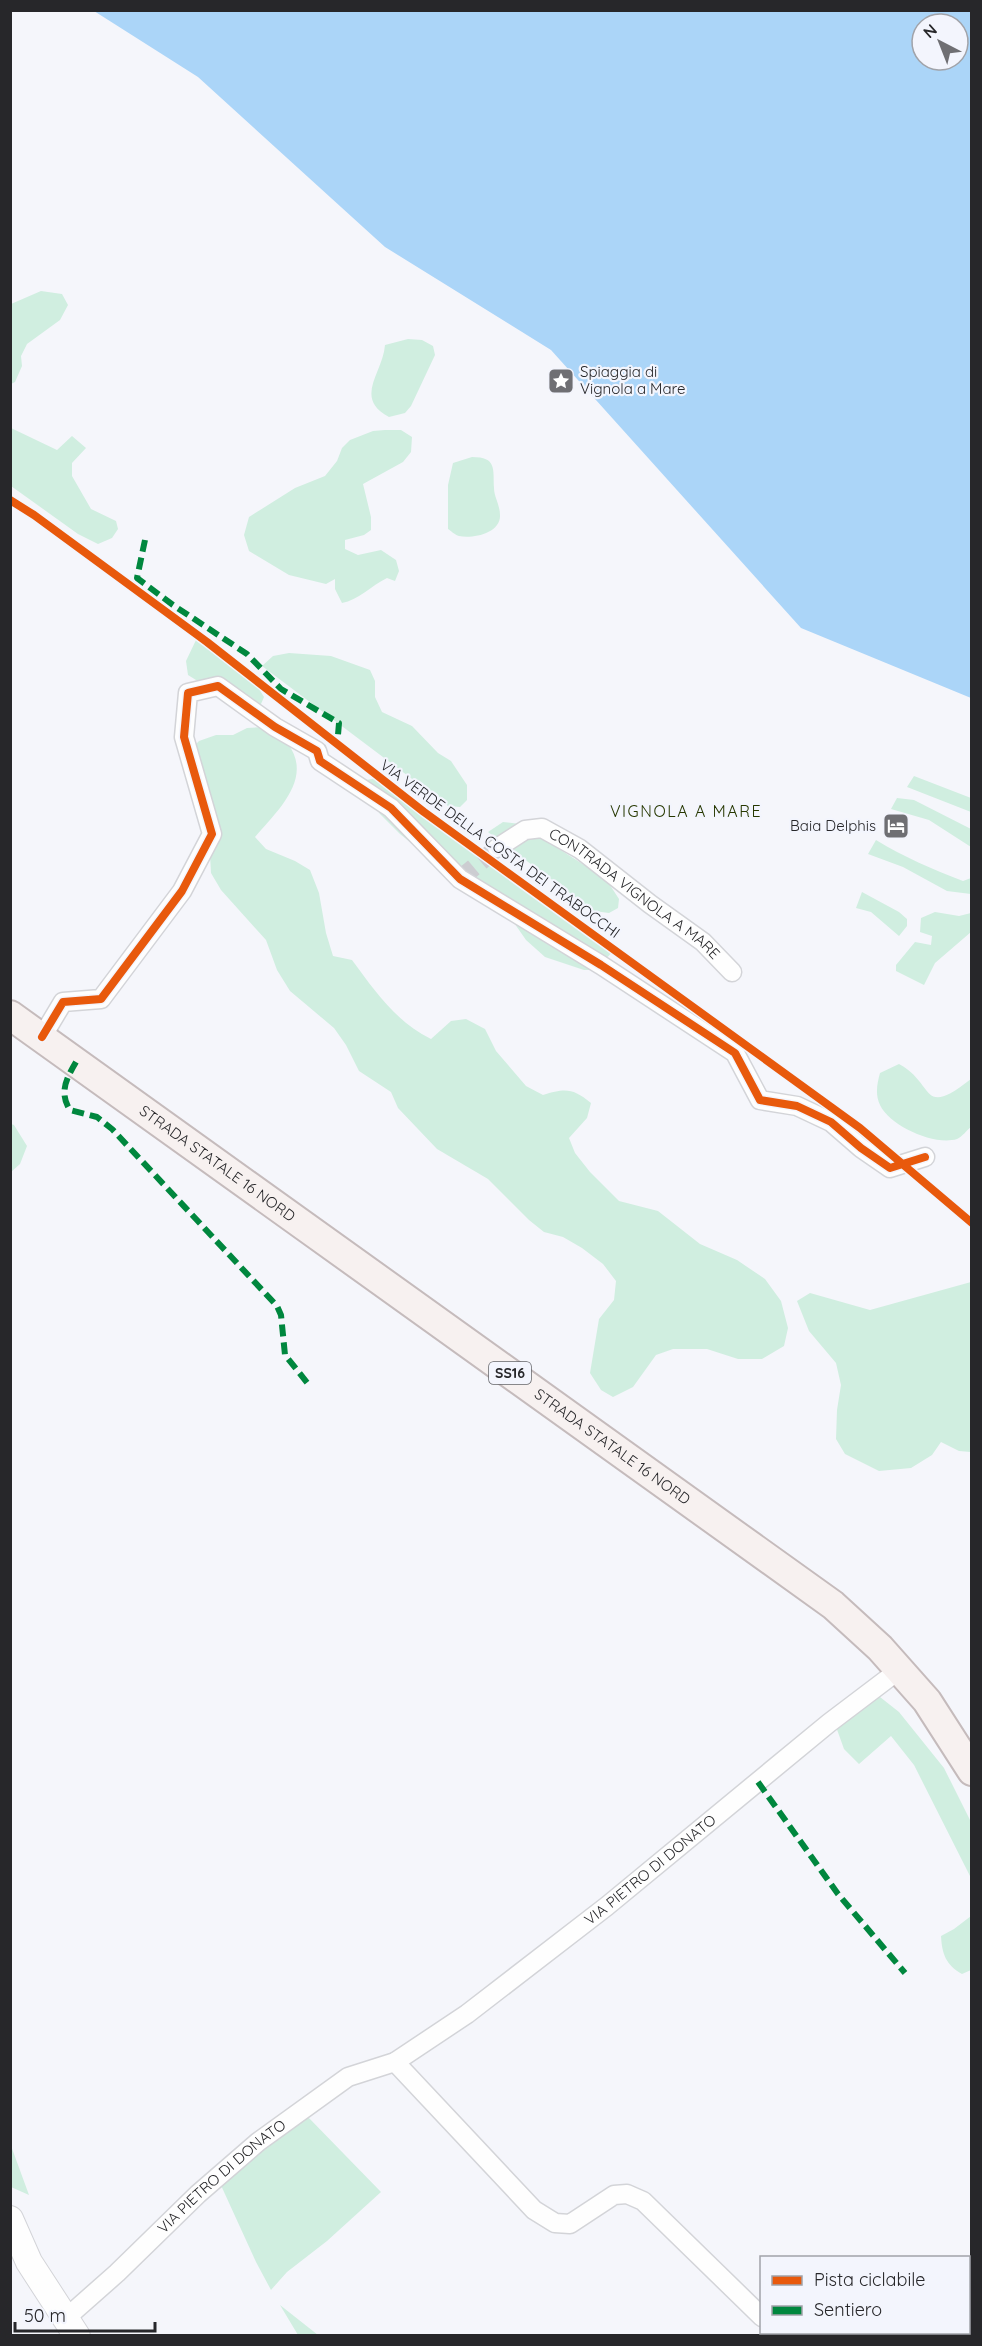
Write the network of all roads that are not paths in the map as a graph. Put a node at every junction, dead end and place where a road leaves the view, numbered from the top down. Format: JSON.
{"nodes":[{"id":1,"x":497,"y":848,"type":"tunnel mouth"},
{"id":2,"x":732,"y":972,"type":"dead end"},
{"id":3,"x":10,"y":1015,"type":"edge"},
{"id":4,"x":42,"y":1038,"type":"junction"},
{"id":5,"x":925,"y":1157,"type":"dead end"},
{"id":6,"x":899,"y":1670,"type":"junction"},
{"id":7,"x":972,"y":1771,"type":"edge"},
{"id":8,"x":395,"y":2062,"type":"junction"},
{"id":9,"x":10,"y":2219,"type":"edge"},
{"id":10,"x":760,"y":2315,"type":"edge"},
{"id":11,"x":71,"y":2327,"type":"edge"}],
"edges":[{"from":1,"to":2,"type":"street","name":"CONTRADA VIGNOLA A MARE"},
{"from":3,"to":4,"type":"main road","name":"STRADA STATALE 16 NORD","number":"SS16"},
{"from":4,"to":5,"type":"street"},
{"from":4,"to":6,"type":"main road","name":"STRADA STATALE 16 NORD","number":"SS16"},
{"from":6,"to":7,"type":"main road","name":"STRADA STATALE 16 NORD","number":"SS16"},
{"from":6,"to":8,"type":"street","name":"VIA PIETRO DI DONATO"},
{"from":8,"to":10,"type":"street"},
{"from":8,"to":11,"type":"street","name":"VIA PIETRO DI DONATO"},
{"from":9,"to":11,"type":"street"}]}
